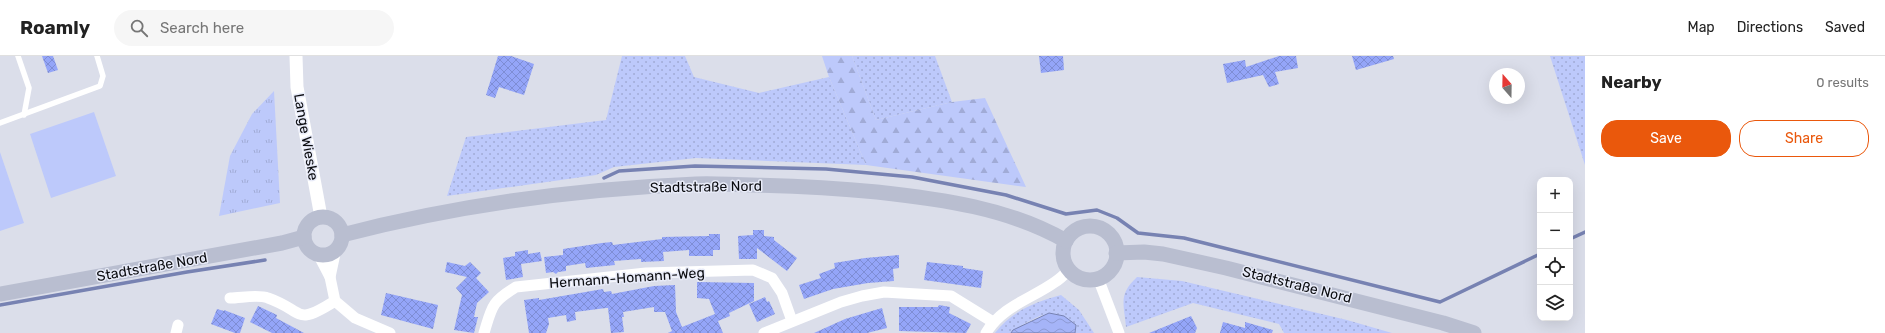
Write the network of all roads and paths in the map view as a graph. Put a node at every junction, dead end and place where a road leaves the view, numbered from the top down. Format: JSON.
{"nodes":[{"id":1,"x":18,"y":56,"type":"edge"},
{"id":2,"x":97,"y":56,"type":"edge"},
{"id":3,"x":296,"y":56,"type":"edge"},
{"id":4,"x":24,"y":115,"type":"junction"},
{"id":5,"x":0,"y":124,"type":"edge"},
{"id":6,"x":321,"y":217,"type":"junction"},
{"id":7,"x":342,"y":235,"type":"junction"},
{"id":8,"x":304,"y":237,"type":"junction"},
{"id":9,"x":1066,"y":241,"type":"junction"},
{"id":10,"x":336,"y":249,"type":"junction"},
{"id":11,"x":1116,"y":253,"type":"junction"},
{"id":12,"x":318,"y":254,"type":"junction"},
{"id":13,"x":1070,"y":270,"type":"junction"},
{"id":14,"x":330,"y":277,"type":"junction"},
{"id":15,"x":1098,"y":278,"type":"junction"},
{"id":16,"x":0,"y":294,"type":"edge"},
{"id":17,"x":230,"y":298,"type":"dead end"},
{"id":18,"x":335,"y":301,"type":"junction"},
{"id":19,"x":792,"y":321,"type":"junction"},
{"id":20,"x":992,"y":322,"type":"junction"},
{"id":21,"x":390,"y":333,"type":"edge"},
{"id":22,"x":484,"y":333,"type":"edge"},
{"id":23,"x":764,"y":333,"type":"edge"},
{"id":24,"x":986,"y":333,"type":"edge"},
{"id":25,"x":1119,"y":333,"type":"edge"},
{"id":26,"x":1474,"y":333,"type":"edge"}],
"edges":[{"from":1,"to":4,"type":"lane"},
{"from":2,"to":4,"type":"lane"},
{"from":3,"to":6,"type":"street","name":"Lange Wieske"},
{"from":4,"to":5,"type":"lane"},
{"from":6,"to":7,"type":"main road"},
{"from":6,"to":8,"type":"main road"},
{"from":7,"to":9,"type":"main road","name":"Stadtstraße Nord"},
{"from":7,"to":10,"type":"main road"},
{"from":8,"to":12,"type":"main road"},
{"from":8,"to":16,"type":"main road","name":"Stadtstraße Nord"},
{"from":9,"to":11,"type":"main road"},
{"from":9,"to":13,"type":"main road"},
{"from":10,"to":12,"type":"main road"},
{"from":10,"to":14,"type":"street"},
{"from":11,"to":15,"type":"main road"},
{"from":11,"to":26,"type":"main road","name":"Stadtstraße Nord"},
{"from":12,"to":14,"type":"street"},
{"from":13,"to":15,"type":"main road"},
{"from":13,"to":20,"type":"street"},
{"from":14,"to":18,"type":"street"},
{"from":15,"to":25,"type":"street"},
{"from":17,"to":18,"type":"street"},
{"from":18,"to":21,"type":"street"},
{"from":19,"to":20,"type":"street"},
{"from":19,"to":22,"type":"street","name":"Hermann-Homann-Weg"},
{"from":19,"to":23,"type":"street"},
{"from":20,"to":24,"type":"street"}]}
